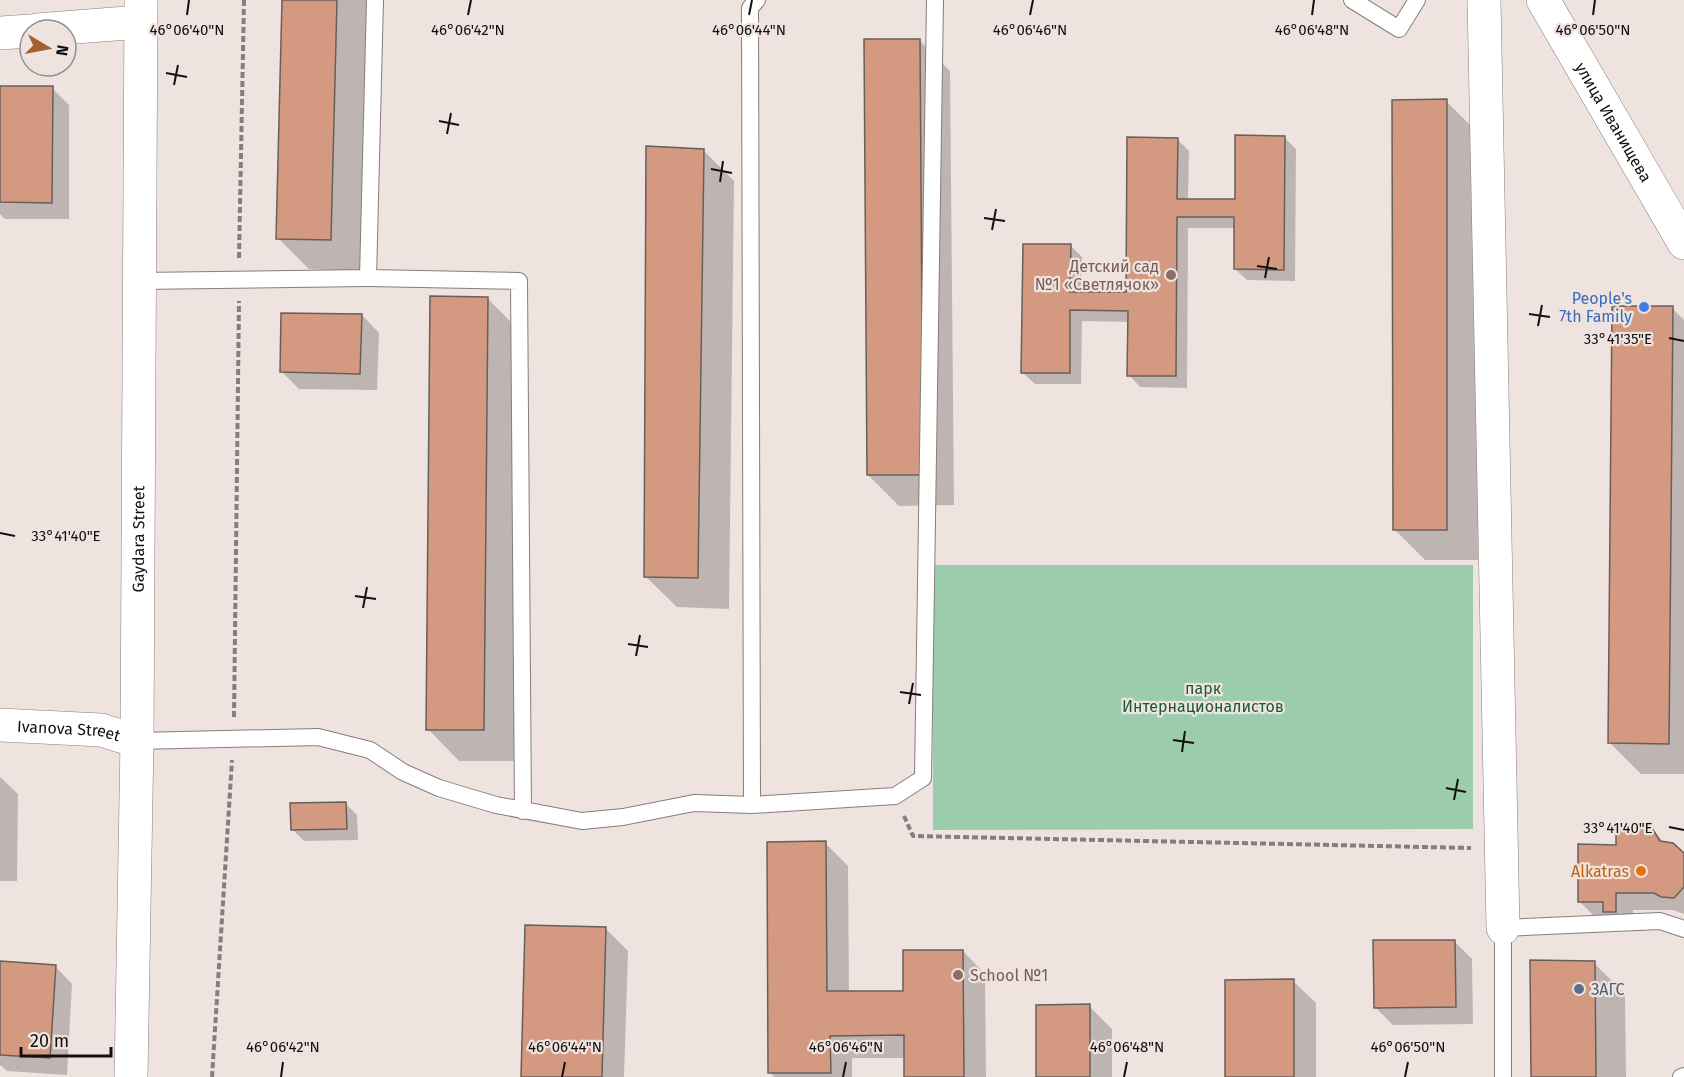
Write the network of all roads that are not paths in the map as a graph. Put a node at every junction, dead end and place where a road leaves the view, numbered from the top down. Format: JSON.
{"nodes":[{"id":1,"x":375,"y":0,"type":"edge"},
{"id":2,"x":757,"y":0,"type":"edge"},
{"id":3,"x":935,"y":0,"type":"edge"},
{"id":4,"x":1352,"y":0,"type":"edge"},
{"id":5,"x":1417,"y":0,"type":"edge"},
{"id":6,"x":1484,"y":0,"type":"edge"},
{"id":7,"x":1543,"y":0,"type":"edge"},
{"id":8,"x":141,"y":11,"type":"edge"},
{"id":9,"x":78,"y":23,"type":"edge"},
{"id":10,"x":18,"y":32,"type":"edge"},
{"id":11,"x":0,"y":33,"type":"edge"},
{"id":12,"x":1684,"y":243,"type":"edge"},
{"id":13,"x":368,"y":278,"type":"junction"},
{"id":14,"x":138,"y":281,"type":"junction"},
{"id":15,"x":0,"y":724,"type":"edge"},
{"id":16,"x":137,"y":741,"type":"junction"},
{"id":17,"x":752,"y":805,"type":"junction"},
{"id":18,"x":523,"y":811,"type":"junction"},
{"id":19,"x":1503,"y":928,"type":"junction"},
{"id":20,"x":1684,"y":928,"type":"edge"},
{"id":21,"x":130,"y":1077,"type":"edge"},
{"id":22,"x":1503,"y":1077,"type":"edge"}],
"edges":[{"from":1,"to":13,"type":"lane"},
{"from":2,"to":17,"type":"lane"},
{"from":3,"to":17,"type":"lane"},
{"from":4,"to":5,"type":"lane"},
{"from":6,"to":19,"type":"street"},
{"from":7,"to":12,"type":"street","name":"улица Иванищева"},
{"from":8,"to":9,"type":"street"},
{"from":8,"to":14,"type":"street","name":"Gaydara Street"},
{"from":10,"to":11,"type":"street"},
{"from":13,"to":14,"type":"lane"},
{"from":13,"to":18,"type":"lane"},
{"from":14,"to":16,"type":"street","name":"Gaydara Street"},
{"from":15,"to":16,"type":"street","name":"Ivanova Street"},
{"from":16,"to":18,"type":"lane"},
{"from":16,"to":21,"type":"street","name":"Gaydara Street"},
{"from":17,"to":18,"type":"lane"},
{"from":19,"to":20,"type":"lane"},
{"from":19,"to":22,"type":"lane"}]}
